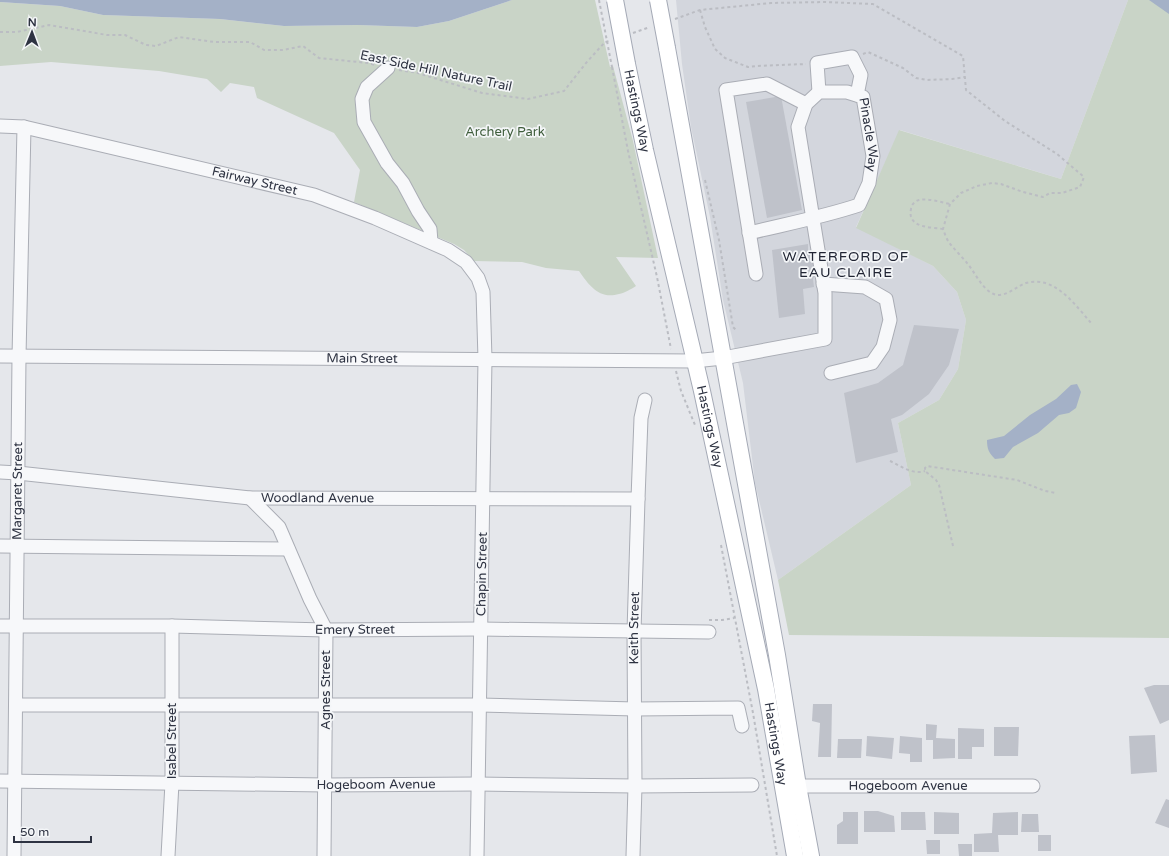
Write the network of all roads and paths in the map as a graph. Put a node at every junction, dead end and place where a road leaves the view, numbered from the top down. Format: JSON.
{"nodes":[{"id":1,"x":599,"y":0,"type":"edge"},
{"id":2,"x":615,"y":0,"type":"edge"},
{"id":3,"x":658,"y":0,"type":"edge"},
{"id":4,"x":700,"y":10,"type":"junction"},
{"id":5,"x":671,"y":20,"type":"dead end"},
{"id":6,"x":656,"y":25,"type":"dead end"},
{"id":7,"x":0,"y":32,"type":"edge"},
{"id":8,"x":627,"y":35,"type":"dead end"},
{"id":9,"x":613,"y":40,"type":"dead end"},
{"id":10,"x":852,"y":57,"type":"junction"},
{"id":11,"x":817,"y":63,"type":"junction"},
{"id":12,"x":620,"y":65,"type":"junction"},
{"id":13,"x":388,"y":68,"type":"junction"},
{"id":14,"x":965,"y":77,"type":"junction"},
{"id":15,"x":819,"y":92,"type":"junction"},
{"id":16,"x":857,"y":95,"type":"junction"},
{"id":17,"x":806,"y":104,"type":"junction"},
{"id":18,"x":0,"y":126,"type":"edge"},
{"id":19,"x":24,"y":127,"type":"junction"},
{"id":20,"x":704,"y":174,"type":"dead end"},
{"id":21,"x":950,"y":204,"type":"junction"},
{"id":22,"x":813,"y":217,"type":"junction"},
{"id":23,"x":943,"y":229,"type":"junction"},
{"id":24,"x":749,"y":232,"type":"junction"},
{"id":25,"x":431,"y":242,"type":"junction"},
{"id":26,"x":756,"y":274,"type":"dead end"},
{"id":27,"x":824,"y":284,"type":"junction"},
{"id":28,"x":483,"y":292,"type":"joint"},
{"id":29,"x":1092,"y":324,"type":"dead end"},
{"id":30,"x":736,"y":330,"type":"dead end"},
{"id":31,"x":0,"y":356,"type":"edge"},
{"id":32,"x":20,"y":357,"type":"junction"},
{"id":33,"x":723,"y":358,"type":"junction"},
{"id":34,"x":485,"y":359,"type":"junction"},
{"id":35,"x":674,"y":361,"type":"junction"},
{"id":36,"x":694,"y":361,"type":"junction"},
{"id":37,"x":831,"y":373,"type":"dead end"},
{"id":38,"x":645,"y":400,"type":"dead end"},
{"id":39,"x":696,"y":428,"type":"dead end"},
{"id":40,"x":890,"y":461,"type":"dead end"},
{"id":41,"x":925,"y":471,"type":"junction"},
{"id":42,"x":0,"y":472,"type":"edge"},
{"id":43,"x":18,"y":472,"type":"junction"},
{"id":44,"x":1056,"y":493,"type":"dead end"},
{"id":45,"x":250,"y":498,"type":"junction"},
{"id":46,"x":484,"y":498,"type":"junction"},
{"id":47,"x":638,"y":499,"type":"junction"},
{"id":48,"x":720,"y":540,"type":"dead end"},
{"id":49,"x":0,"y":546,"type":"edge"},
{"id":50,"x":18,"y":546,"type":"junction"},
{"id":51,"x":953,"y":546,"type":"dead end"},
{"id":52,"x":288,"y":549,"type":"junction"},
{"id":53,"x":0,"y":626,"type":"edge"},
{"id":54,"x":172,"y":626,"type":"junction"},
{"id":55,"x":17,"y":627,"type":"junction"},
{"id":56,"x":481,"y":629,"type":"junction"},
{"id":57,"x":326,"y":630,"type":"junction"},
{"id":58,"x":634,"y":632,"type":"junction"},
{"id":59,"x":709,"y":632,"type":"dead end"},
{"id":60,"x":16,"y":705,"type":"junction"},
{"id":61,"x":326,"y":705,"type":"junction"},
{"id":62,"x":172,"y":706,"type":"junction"},
{"id":63,"x":480,"y":706,"type":"junction"},
{"id":64,"x":635,"y":709,"type":"junction"},
{"id":65,"x":742,"y":726,"type":"dead end"},
{"id":66,"x":0,"y":781,"type":"edge"},
{"id":67,"x":15,"y":781,"type":"junction"},
{"id":68,"x":172,"y":783,"type":"junction"},
{"id":69,"x":478,"y":784,"type":"junction"},
{"id":70,"x":326,"y":785,"type":"junction"},
{"id":71,"x":752,"y":785,"type":"dead end"},
{"id":72,"x":635,"y":786,"type":"junction"},
{"id":73,"x":790,"y":786,"type":"junction"},
{"id":74,"x":1033,"y":786,"type":"dead end"},
{"id":75,"x":14,"y":856,"type":"edge"},
{"id":76,"x":168,"y":856,"type":"edge"},
{"id":77,"x":324,"y":856,"type":"edge"},
{"id":78,"x":477,"y":856,"type":"edge"},
{"id":79,"x":633,"y":856,"type":"edge"},
{"id":80,"x":777,"y":856,"type":"edge"},
{"id":81,"x":795,"y":856,"type":"edge"},
{"id":82,"x":811,"y":856,"type":"edge"}],
"edges":[{"from":1,"to":12,"type":"path","bridge":true},
{"from":2,"to":12,"type":"main road","name":"Hastings Way","bridge":true},
{"from":3,"to":33,"type":"main road","name":"Hastings Way","bridge":true},
{"from":4,"to":5,"type":"path"},
{"from":4,"to":11,"type":"path"},
{"from":4,"to":14,"type":"path"},
{"from":6,"to":8,"type":"path"},
{"from":7,"to":13,"type":"path","name":"East Side Hill Nature Trail"},
{"from":9,"to":13,"type":"path","name":"East Side Hill Nature Trail"},
{"from":10,"to":11,"type":"street"},
{"from":10,"to":14,"type":"path"},
{"from":10,"to":16,"type":"street"},
{"from":11,"to":15,"type":"street"},
{"from":12,"to":35,"type":"path"},
{"from":12,"to":36,"type":"main road","name":"Hastings Way"},
{"from":13,"to":25,"type":"street"},
{"from":14,"to":21,"type":"path"},
{"from":15,"to":16,"type":"street","name":"Pinacle Way"},
{"from":15,"to":17,"type":"street"},
{"from":16,"to":22,"type":"street","name":"Pinacle Way"},
{"from":17,"to":22,"type":"street"},
{"from":17,"to":24,"type":"street"},
{"from":18,"to":19,"type":"street","name":"Fairway Street"},
{"from":19,"to":25,"type":"street","name":"Fairway Street"},
{"from":19,"to":32,"type":"street","name":"Margaret Street"},
{"from":20,"to":30,"type":"path"},
{"from":21,"to":23,"type":"path"},
{"from":21,"to":23,"type":"path"},
{"from":22,"to":24,"type":"street"},
{"from":22,"to":27,"type":"street"},
{"from":23,"to":29,"type":"path"},
{"from":24,"to":26,"type":"street"},
{"from":25,"to":28,"type":"street","name":"Fairway Street"},
{"from":27,"to":33,"type":"street"},
{"from":27,"to":37,"type":"street"},
{"from":28,"to":34,"type":"street","name":"Chapin Street"},
{"from":31,"to":32,"type":"street","name":"Main Street"},
{"from":32,"to":34,"type":"street","name":"Main Street"},
{"from":32,"to":43,"type":"street","name":"Margaret Street"},
{"from":33,"to":36,"type":"street","name":"Main Street"},
{"from":33,"to":73,"type":"main road","name":"Hastings Way"},
{"from":34,"to":35,"type":"street","name":"Main Street"},
{"from":34,"to":46,"type":"street","name":"Chapin Street"},
{"from":35,"to":36,"type":"street","name":"Main Street"},
{"from":35,"to":39,"type":"path"},
{"from":36,"to":73,"type":"main road","name":"Hastings Way"},
{"from":38,"to":47,"type":"street","name":"Keith Street"},
{"from":40,"to":41,"type":"path"},
{"from":41,"to":44,"type":"path"},
{"from":41,"to":51,"type":"path"},
{"from":42,"to":43,"type":"street","name":"Woodland Avenue"},
{"from":43,"to":45,"type":"street","name":"Woodland Avenue"},
{"from":43,"to":50,"type":"street","name":"Margaret Street"},
{"from":45,"to":46,"type":"street","name":"Woodland Avenue"},
{"from":45,"to":52,"type":"street","name":"Agnes Street"},
{"from":46,"to":47,"type":"street","name":"Woodland Avenue"},
{"from":46,"to":56,"type":"street","name":"Chapin Street"},
{"from":47,"to":58,"type":"street","name":"Keith Street"},
{"from":48,"to":80,"type":"path"},
{"from":49,"to":50,"type":"street"},
{"from":50,"to":52,"type":"street"},
{"from":50,"to":55,"type":"street","name":"Margaret Street"},
{"from":52,"to":57,"type":"street","name":"Agnes Street"},
{"from":53,"to":55,"type":"street","name":"Emery Street"},
{"from":54,"to":55,"type":"street","name":"Emery Street"},
{"from":54,"to":57,"type":"street","name":"Emery Street"},
{"from":54,"to":62,"type":"street","name":"Isabel Street"},
{"from":55,"to":60,"type":"street","name":"Margaret Street"},
{"from":56,"to":57,"type":"street","name":"Emery Street"},
{"from":56,"to":58,"type":"street","name":"Emery Street"},
{"from":56,"to":63,"type":"street","name":"Chapin Street"},
{"from":57,"to":61,"type":"street","name":"Agnes Street"},
{"from":58,"to":59,"type":"street","name":"Emery Street"},
{"from":58,"to":64,"type":"street","name":"Keith Street"},
{"from":60,"to":62,"type":"street"},
{"from":60,"to":67,"type":"street","name":"Margaret Street"},
{"from":61,"to":62,"type":"street"},
{"from":61,"to":63,"type":"street"},
{"from":61,"to":70,"type":"street","name":"Agnes Street"},
{"from":62,"to":68,"type":"street","name":"Isabel Street"},
{"from":63,"to":64,"type":"street"},
{"from":63,"to":69,"type":"street","name":"Chapin Street"},
{"from":64,"to":65,"type":"street"},
{"from":64,"to":72,"type":"street","name":"Keith Street"},
{"from":66,"to":67,"type":"street","name":"Hogeboom Avenue"},
{"from":67,"to":68,"type":"street","name":"Hogeboom Avenue"},
{"from":67,"to":75,"type":"street","name":"Margaret Street"},
{"from":68,"to":70,"type":"street","name":"Hogeboom Avenue"},
{"from":68,"to":76,"type":"street","name":"Isabel Street"},
{"from":69,"to":70,"type":"street","name":"Hogeboom Avenue"},
{"from":69,"to":72,"type":"street","name":"Hogeboom Avenue"},
{"from":69,"to":78,"type":"street","name":"Chapin Street"},
{"from":70,"to":77,"type":"street","name":"Agnes Street"},
{"from":71,"to":72,"type":"street","name":"Hogeboom Avenue"},
{"from":72,"to":79,"type":"street","name":"Keith Street"},
{"from":73,"to":74,"type":"street","name":"Hogeboom Avenue"},
{"from":73,"to":81,"type":"main road","name":"Hastings Way"},
{"from":73,"to":82,"type":"main road","name":"Hastings Way"}]}
